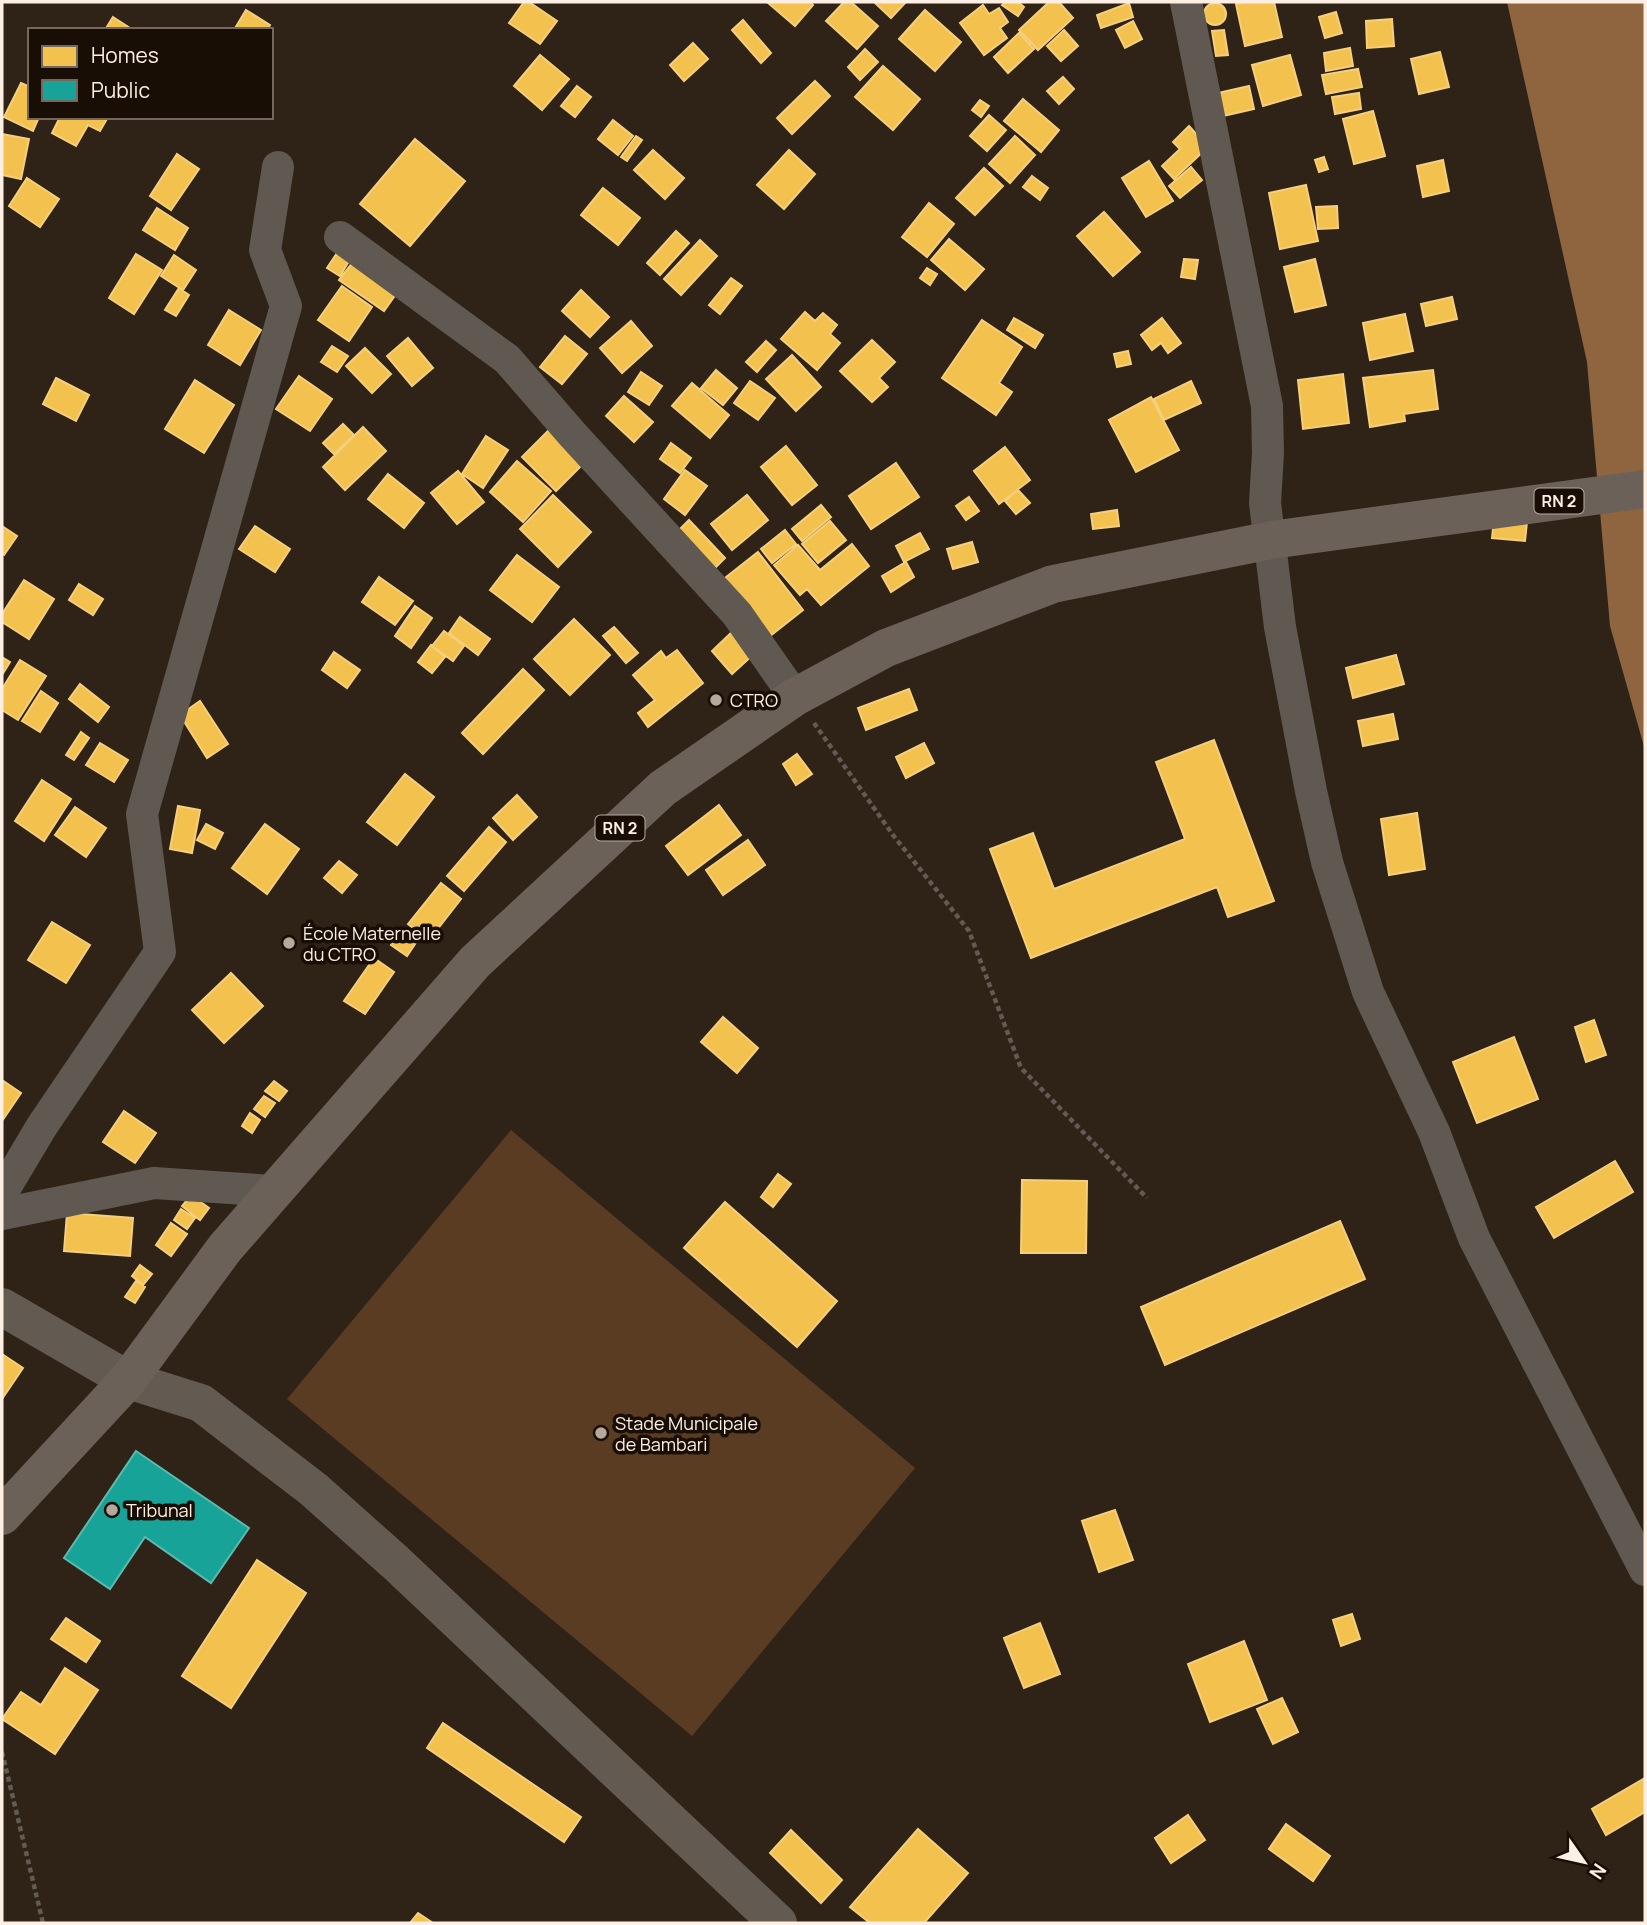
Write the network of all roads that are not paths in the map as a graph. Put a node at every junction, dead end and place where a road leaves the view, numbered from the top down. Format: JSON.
{"nodes":[{"id":1,"x":1186,"y":2,"type":"edge"},
{"id":2,"x":278,"y":167,"type":"dead end"},
{"id":3,"x":340,"y":237,"type":"dead end"},
{"id":4,"x":1645,"y":489,"type":"edge"},
{"id":5,"x":1271,"y":540,"type":"junction"},
{"id":6,"x":795,"y":697,"type":"junction"},
{"id":7,"x":274,"y":1191,"type":"junction"},
{"id":8,"x":2,"y":1193,"type":"edge"},
{"id":9,"x":2,"y":1214,"type":"edge"},
{"id":10,"x":2,"y":1307,"type":"edge"},
{"id":11,"x":128,"y":1380,"type":"junction"},
{"id":12,"x":2,"y":1516,"type":"edge"},
{"id":13,"x":1645,"y":1570,"type":"edge"},
{"id":14,"x":778,"y":1923,"type":"edge"}],
"edges":[{"from":1,"to":5,"type":"street"},
{"from":2,"to":8,"type":"street"},
{"from":3,"to":6,"type":"street"},
{"from":4,"to":5,"type":"main road","number":"RN 2"},
{"from":5,"to":6,"type":"main road","number":"RN 2"},
{"from":5,"to":13,"type":"street"},
{"from":6,"to":7,"type":"main road","number":"RN 2"},
{"from":7,"to":9,"type":"street"},
{"from":7,"to":11,"type":"main road","number":"RN 2"},
{"from":10,"to":11,"type":"street"},
{"from":11,"to":12,"type":"main road","number":"RN 2"},
{"from":11,"to":14,"type":"street"}]}
